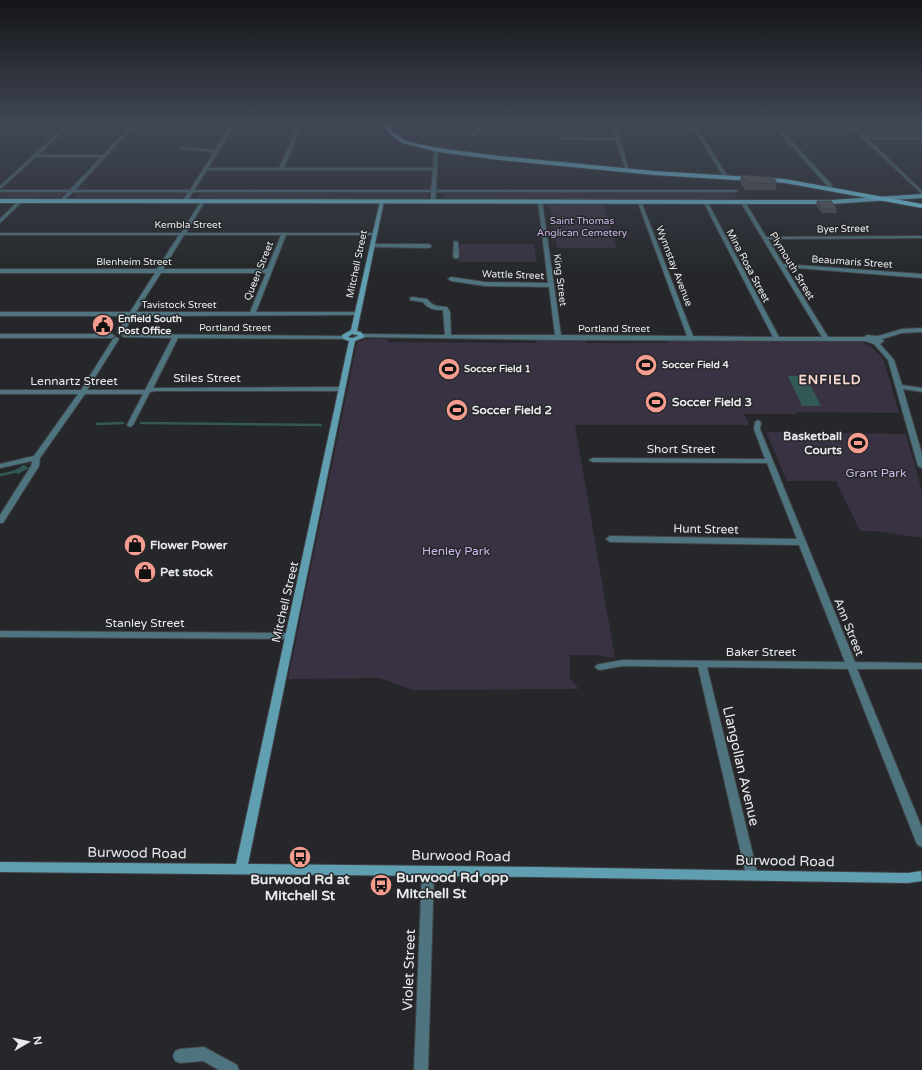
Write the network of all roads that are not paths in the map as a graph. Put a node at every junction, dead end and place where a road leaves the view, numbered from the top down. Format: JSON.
{"nodes":[{"id":1,"x":14,"y":175,"type":"edge"},
{"id":2,"x":86,"y":175,"type":"edge"},
{"id":3,"x":201,"y":175,"type":"edge"},
{"id":4,"x":435,"y":175,"type":"edge"},
{"id":5,"x":684,"y":175,"type":"edge"},
{"id":6,"x":725,"y":175,"type":"edge"},
{"id":7,"x":820,"y":175,"type":"edge"},
{"id":8,"x":903,"y":175,"type":"edge"},
{"id":9,"x":830,"y":186,"type":"junction"},
{"id":10,"x":0,"y":188,"type":"edge"},
{"id":11,"x":841,"y":190,"type":"junction"},
{"id":12,"x":0,"y":191,"type":"edge"},
{"id":13,"x":736,"y":191,"type":"dead end"},
{"id":14,"x":71,"y":192,"type":"junction"},
{"id":15,"x":191,"y":192,"type":"junction"},
{"id":16,"x":434,"y":192,"type":"junction"},
{"id":17,"x":922,"y":193,"type":"edge"},
{"id":18,"x":874,"y":196,"type":"junction"},
{"id":19,"x":922,"y":196,"type":"edge"},
{"id":20,"x":885,"y":197,"type":"junction"},
{"id":21,"x":897,"y":198,"type":"junction"},
{"id":22,"x":831,"y":199,"type":"junction"},
{"id":23,"x":0,"y":201,"type":"edge"},
{"id":24,"x":21,"y":201,"type":"junction"},
{"id":25,"x":62,"y":201,"type":"junction"},
{"id":26,"x":185,"y":201,"type":"junction"},
{"id":27,"x":203,"y":201,"type":"junction"},
{"id":28,"x":382,"y":201,"type":"junction"},
{"id":29,"x":433,"y":201,"type":"junction"},
{"id":30,"x":540,"y":201,"type":"junction"},
{"id":31,"x":639,"y":201,"type":"junction"},
{"id":32,"x":705,"y":201,"type":"junction"},
{"id":33,"x":742,"y":201,"type":"junction"},
{"id":34,"x":753,"y":201,"type":"junction"},
{"id":35,"x":922,"y":204,"type":"edge"},
{"id":36,"x":0,"y":222,"type":"edge"},
{"id":37,"x":0,"y":234,"type":"edge"},
{"id":38,"x":183,"y":234,"type":"junction"},
{"id":39,"x":284,"y":234,"type":"junction"},
{"id":40,"x":375,"y":234,"type":"junction"},
{"id":41,"x":922,"y":237,"type":"edge"},
{"id":42,"x":764,"y":238,"type":"junction"},
{"id":43,"x":456,"y":242,"type":"dead end"},
{"id":44,"x":373,"y":246,"type":"junction"},
{"id":45,"x":429,"y":246,"type":"dead end"},
{"id":46,"x":456,"y":257,"type":"dead end"},
{"id":47,"x":780,"y":265,"type":"junction"},
{"id":48,"x":0,"y":271,"type":"edge"},
{"id":49,"x":159,"y":271,"type":"junction"},
{"id":50,"x":268,"y":271,"type":"junction"},
{"id":51,"x":922,"y":276,"type":"edge"},
{"id":52,"x":451,"y":279,"type":"dead end"},
{"id":53,"x":551,"y":285,"type":"junction"},
{"id":54,"x":412,"y":299,"type":"dead end"},
{"id":55,"x":0,"y":314,"type":"edge"},
{"id":56,"x":132,"y":314,"type":"junction"},
{"id":57,"x":252,"y":314,"type":"junction"},
{"id":58,"x":357,"y":314,"type":"junction"},
{"id":59,"x":922,"y":330,"type":"edge"},
{"id":60,"x":122,"y":335,"type":"junction"},
{"id":61,"x":0,"y":336,"type":"edge"},
{"id":62,"x":350,"y":336,"type":"junction"},
{"id":63,"x":176,"y":337,"type":"junction"},
{"id":64,"x":448,"y":337,"type":"junction"},
{"id":65,"x":114,"y":338,"type":"junction"},
{"id":66,"x":558,"y":338,"type":"junction"},
{"id":67,"x":691,"y":338,"type":"junction"},
{"id":68,"x":777,"y":339,"type":"junction"},
{"id":69,"x":826,"y":339,"type":"junction"},
{"id":70,"x":877,"y":340,"type":"junction"},
{"id":71,"x":899,"y":386,"type":"junction"},
{"id":72,"x":342,"y":389,"type":"junction"},
{"id":73,"x":922,"y":389,"type":"edge"},
{"id":74,"x":0,"y":392,"type":"edge"},
{"id":75,"x":83,"y":392,"type":"junction"},
{"id":76,"x":148,"y":392,"type":"junction"},
{"id":77,"x":758,"y":422,"type":"dead end"},
{"id":78,"x":130,"y":425,"type":"dead end"},
{"id":79,"x":36,"y":458,"type":"junction"},
{"id":80,"x":921,"y":459,"type":"edge"},
{"id":81,"x":593,"y":460,"type":"dead end"},
{"id":82,"x":769,"y":460,"type":"junction"},
{"id":83,"x":0,"y":466,"type":"edge"},
{"id":84,"x":922,"y":466,"type":"edge"},
{"id":85,"x":0,"y":521,"type":"edge"},
{"id":86,"x":610,"y":539,"type":"dead end"},
{"id":87,"x":802,"y":542,"type":"junction"},
{"id":88,"x":0,"y":634,"type":"edge"},
{"id":89,"x":289,"y":636,"type":"junction"},
{"id":90,"x":702,"y":664,"type":"junction"},
{"id":91,"x":851,"y":665,"type":"junction"},
{"id":92,"x":922,"y":666,"type":"edge"},
{"id":93,"x":600,"y":667,"type":"dead end"},
{"id":94,"x":922,"y":842,"type":"edge"},
{"id":95,"x":0,"y":867,"type":"edge"},
{"id":96,"x":241,"y":869,"type":"junction"},
{"id":97,"x":428,"y":871,"type":"junction"},
{"id":98,"x":752,"y":875,"type":"junction"},
{"id":99,"x":922,"y":875,"type":"edge"},
{"id":100,"x":180,"y":1056,"type":"dead end"},
{"id":101,"x":232,"y":1070,"type":"edge"},
{"id":102,"x":421,"y":1070,"type":"edge"}],
"edges":[{"from":1,"to":10,"type":"street"},
{"from":2,"to":14,"type":"street"},
{"from":3,"to":15,"type":"street"},
{"from":4,"to":16,"type":"street"},
{"from":5,"to":11,"type":"highway"},
{"from":6,"to":9,"type":"highway"},
{"from":7,"to":9,"type":"street"},
{"from":8,"to":17,"type":"street"},
{"from":9,"to":20,"type":"highway"},
{"from":11,"to":18,"type":"highway"},
{"from":11,"to":22,"type":"main road"},
{"from":12,"to":14,"type":"street"},
{"from":13,"to":16,"type":"street"},
{"from":14,"to":15,"type":"street"},
{"from":14,"to":25,"type":"street"},
{"from":15,"to":16,"type":"street"},
{"from":15,"to":26,"type":"street"},
{"from":16,"to":29,"type":"street"},
{"from":17,"to":20,"type":"main road"},
{"from":18,"to":20,"type":"highway"},
{"from":18,"to":22,"type":"main road"},
{"from":19,"to":21,"type":"main road"},
{"from":19,"to":35,"type":"main road"},
{"from":20,"to":21,"type":"highway"},
{"from":20,"to":34,"type":"main road"},
{"from":20,"to":35,"type":"highway"},
{"from":21,"to":35,"type":"highway"},
{"from":22,"to":34,"type":"main road"},
{"from":23,"to":24,"type":"main road"},
{"from":24,"to":25,"type":"main road"},
{"from":24,"to":36,"type":"street"},
{"from":25,"to":26,"type":"main road"},
{"from":26,"to":27,"type":"main road"},
{"from":27,"to":28,"type":"main road"},
{"from":27,"to":38,"type":"street"},
{"from":28,"to":29,"type":"main road"},
{"from":28,"to":40,"type":"street","name":"Mitchell Street"},
{"from":29,"to":30,"type":"main road"},
{"from":30,"to":31,"type":"main road"},
{"from":30,"to":53,"type":"street","name":"King Street"},
{"from":31,"to":32,"type":"main road"},
{"from":31,"to":67,"type":"street","name":"Wynnstay Avenue"},
{"from":32,"to":33,"type":"main road"},
{"from":32,"to":68,"type":"street","name":"Mina Rosa Street"},
{"from":33,"to":34,"type":"main road"},
{"from":33,"to":42,"type":"street","name":"Plymouth Street"},
{"from":37,"to":38,"type":"street","name":"Kembla Street"},
{"from":38,"to":39,"type":"street","name":"Kembla Street"},
{"from":38,"to":49,"type":"street"},
{"from":39,"to":40,"type":"street","name":"Kembla Street"},
{"from":39,"to":50,"type":"street","name":"Queen Street"},
{"from":40,"to":44,"type":"street","name":"Mitchell Street"},
{"from":41,"to":42,"type":"street","name":"Byer Street"},
{"from":42,"to":47,"type":"street","name":"Plymouth Street"},
{"from":43,"to":46,"type":"street"},
{"from":44,"to":45,"type":"street"},
{"from":44,"to":58,"type":"street","name":"Mitchell Street"},
{"from":47,"to":51,"type":"street","name":"Beaumaris Street"},
{"from":47,"to":69,"type":"street","name":"Plymouth Street"},
{"from":48,"to":49,"type":"street","name":"Blenheim Street"},
{"from":49,"to":50,"type":"street","name":"Blenheim Street"},
{"from":49,"to":56,"type":"street"},
{"from":50,"to":57,"type":"street","name":"Queen Street"},
{"from":52,"to":53,"type":"street","name":"Wattle Street"},
{"from":53,"to":66,"type":"street","name":"King Street"},
{"from":54,"to":64,"type":"street"},
{"from":55,"to":56,"type":"street","name":"Tavistock Street"},
{"from":56,"to":57,"type":"street","name":"Tavistock Street"},
{"from":56,"to":60,"type":"street"},
{"from":57,"to":58,"type":"street","name":"Tavistock Street"},
{"from":58,"to":62,"type":"street","name":"Mitchell Street"},
{"from":59,"to":70,"type":"street"},
{"from":60,"to":63,"type":"street","name":"Portland Street"},
{"from":60,"to":65,"type":"street"},
{"from":61,"to":65,"type":"street"},
{"from":62,"to":63,"type":"street","name":"Portland Street"},
{"from":62,"to":64,"type":"street","name":"Portland Street"},
{"from":62,"to":72,"type":"street","name":"Mitchell Street"},
{"from":63,"to":76,"type":"street"},
{"from":64,"to":66,"type":"street","name":"Portland Street"},
{"from":65,"to":75,"type":"street"},
{"from":66,"to":67,"type":"street","name":"Portland Street"},
{"from":67,"to":68,"type":"street","name":"Portland Street"},
{"from":68,"to":69,"type":"street","name":"Portland Street"},
{"from":69,"to":70,"type":"street","name":"Portland Street"},
{"from":70,"to":71,"type":"street"},
{"from":71,"to":73,"type":"street"},
{"from":71,"to":80,"type":"street"},
{"from":72,"to":76,"type":"street","name":"Stiles Street"},
{"from":72,"to":89,"type":"street","name":"Mitchell Street"},
{"from":74,"to":75,"type":"street","name":"Lennartz Street"},
{"from":75,"to":76,"type":"street","name":"Lennartz Street"},
{"from":75,"to":79,"type":"street"},
{"from":76,"to":78,"type":"street"},
{"from":77,"to":82,"type":"street","name":"Ann Street"},
{"from":79,"to":83,"type":"street"},
{"from":79,"to":85,"type":"street"},
{"from":80,"to":84,"type":"street"},
{"from":81,"to":82,"type":"street","name":"Short Street"},
{"from":82,"to":87,"type":"street","name":"Ann Street"},
{"from":86,"to":87,"type":"street","name":"Hunt Street"},
{"from":87,"to":91,"type":"street","name":"Ann Street"},
{"from":88,"to":89,"type":"street","name":"Stanley Street"},
{"from":89,"to":96,"type":"street","name":"Mitchell Street"},
{"from":90,"to":91,"type":"street","name":"Baker Street"},
{"from":90,"to":93,"type":"street","name":"Baker Street"},
{"from":90,"to":98,"type":"street","name":"Llangollan Avenue"},
{"from":91,"to":92,"type":"street","name":"Baker Street"},
{"from":91,"to":94,"type":"street","name":"Ann Street"},
{"from":95,"to":96,"type":"street","name":"Burwood Road"},
{"from":96,"to":97,"type":"street","name":"Burwood Road"},
{"from":97,"to":98,"type":"street","name":"Burwood Road"},
{"from":97,"to":102,"type":"street","name":"Violet Street"},
{"from":98,"to":99,"type":"street","name":"Burwood Road"},
{"from":100,"to":101,"type":"street"}]}
